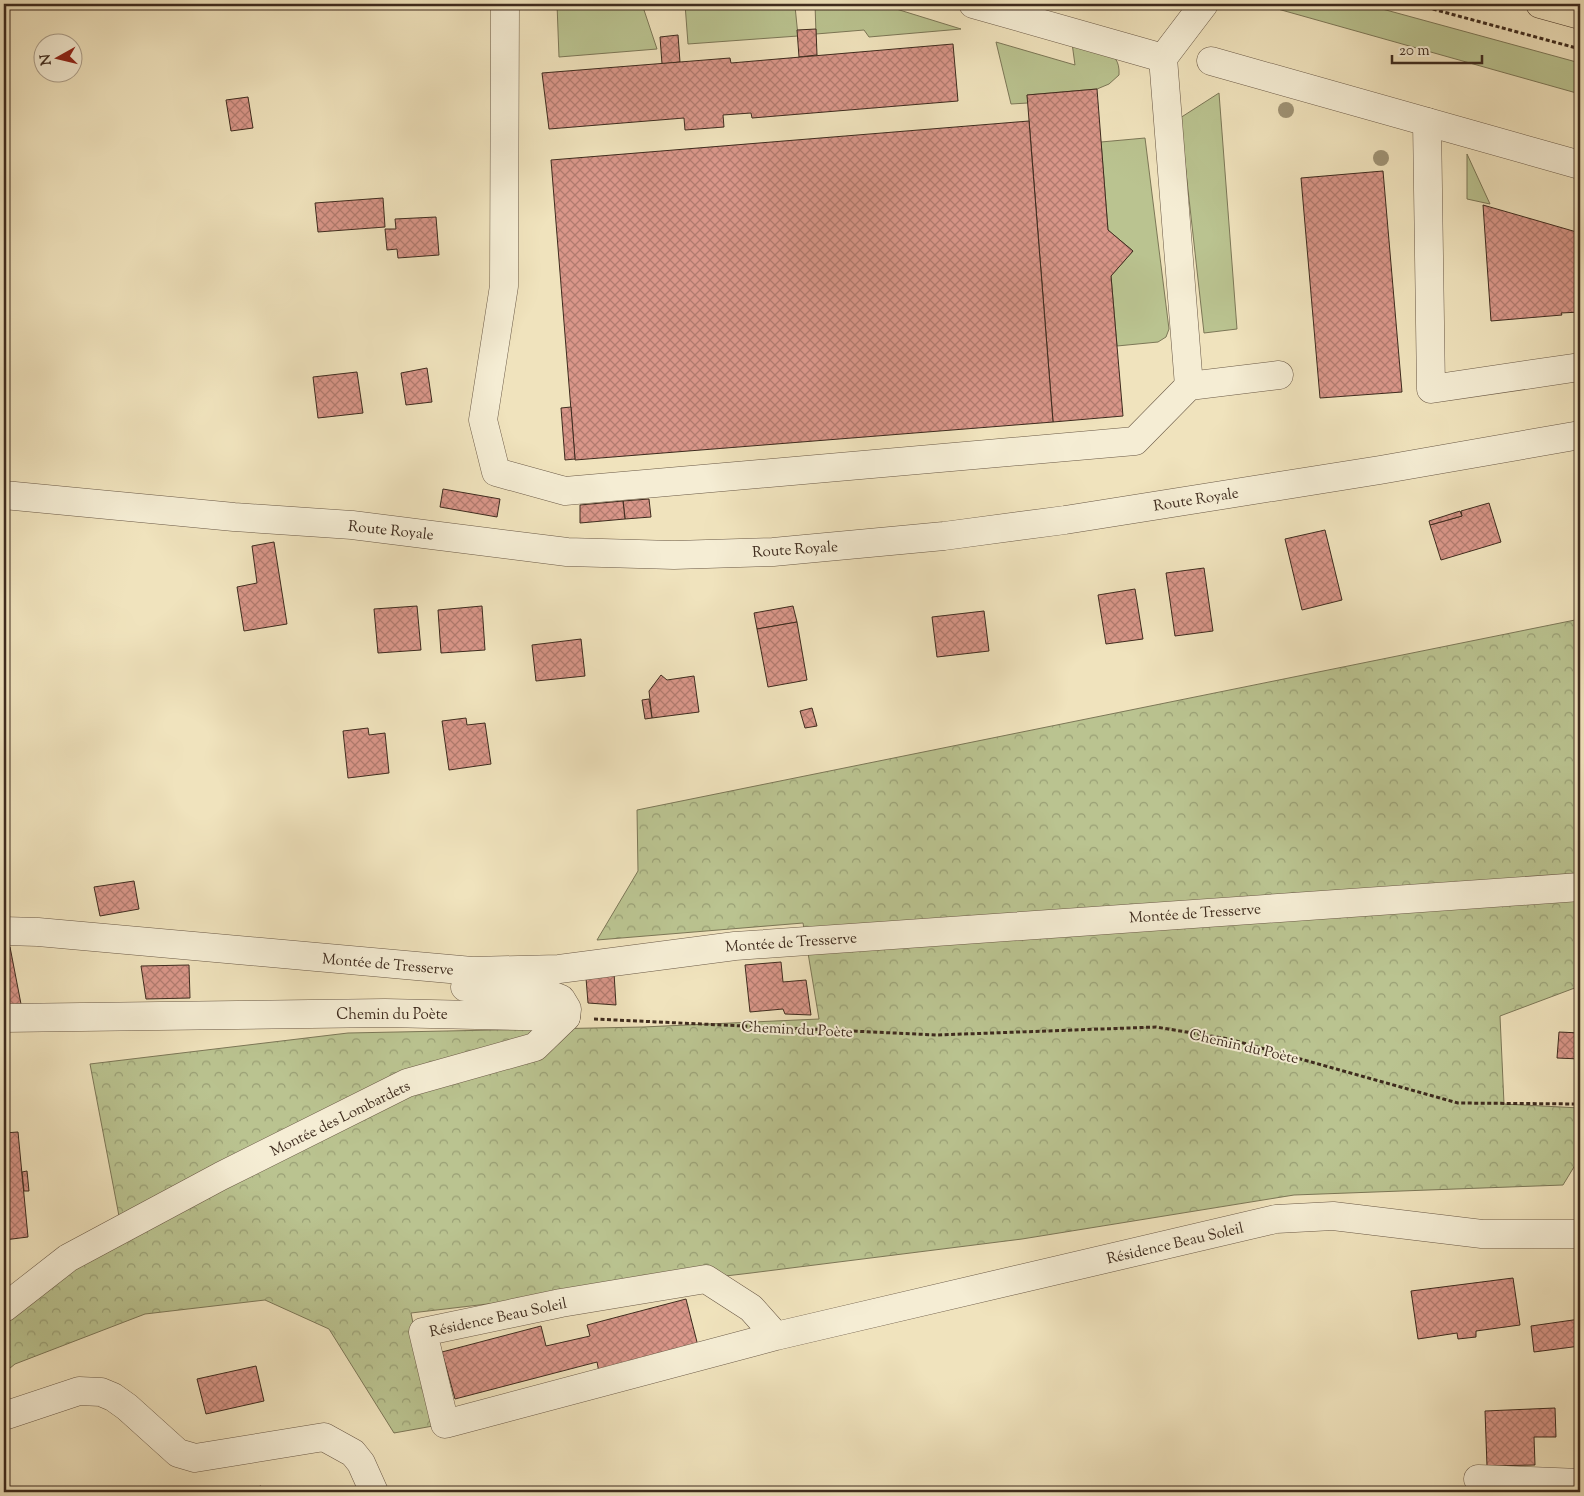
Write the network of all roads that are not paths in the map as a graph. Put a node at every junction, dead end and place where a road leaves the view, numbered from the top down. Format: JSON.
{"nodes":[{"id":1,"x":505,"y":4,"type":"edge"},
{"id":2,"x":973,"y":4,"type":"edge"},
{"id":3,"x":1203,"y":4,"type":"edge"},
{"id":4,"x":1540,"y":4,"type":"edge"},
{"id":5,"x":1580,"y":15,"type":"edge"},
{"id":6,"x":1164,"y":58,"type":"junction"},
{"id":7,"x":1211,"y":61,"type":"dead end"},
{"id":8,"x":1427,"y":122,"type":"junction"},
{"id":9,"x":1580,"y":165,"type":"edge"},
{"id":10,"x":1580,"y":367,"type":"edge"},
{"id":11,"x":1279,"y":375,"type":"dead end"},
{"id":12,"x":1189,"y":386,"type":"junction"},
{"id":13,"x":1580,"y":435,"type":"edge"},
{"id":14,"x":4,"y":494,"type":"edge"},
{"id":15,"x":1580,"y":887,"type":"edge"},
{"id":16,"x":4,"y":932,"type":"edge"},
{"id":17,"x":316,"y":958,"type":"junction"},
{"id":18,"x":566,"y":1017,"type":"junction"},
{"id":19,"x":4,"y":1018,"type":"edge"},
{"id":20,"x":1580,"y":1234,"type":"edge"},
{"id":21,"x":4,"y":1308,"type":"edge"},
{"id":22,"x":776,"y":1336,"type":"junction"},
{"id":23,"x":4,"y":1416,"type":"edge"},
{"id":24,"x":1478,"y":1479,"type":"dead end"},
{"id":25,"x":1580,"y":1483,"type":"edge"},
{"id":26,"x":374,"y":1492,"type":"edge"}],
"edges":[{"from":1,"to":12,"type":"street"},
{"from":2,"to":6,"type":"street"},
{"from":3,"to":6,"type":"street"},
{"from":4,"to":5,"type":"main road"},
{"from":6,"to":12,"type":"street"},
{"from":7,"to":8,"type":"street"},
{"from":8,"to":9,"type":"street"},
{"from":8,"to":10,"type":"street"},
{"from":11,"to":12,"type":"street"},
{"from":13,"to":14,"type":"street","name":"Route Royale"},
{"from":15,"to":17,"type":"street","name":"Montée de Tresserve"},
{"from":16,"to":17,"type":"street","name":"Montée de Tresserve"},
{"from":17,"to":18,"type":"street"},
{"from":18,"to":19,"type":"street","name":"Chemin du Poète"},
{"from":18,"to":21,"type":"street","name":"Montée des Lombardets"},
{"from":20,"to":22,"type":"street","name":"Résidence Beau Soleil"},
{"from":22,"to":22,"type":"street","name":"Résidence Beau Soleil"},
{"from":23,"to":26,"type":"street"},
{"from":24,"to":25,"type":"street"}]}
